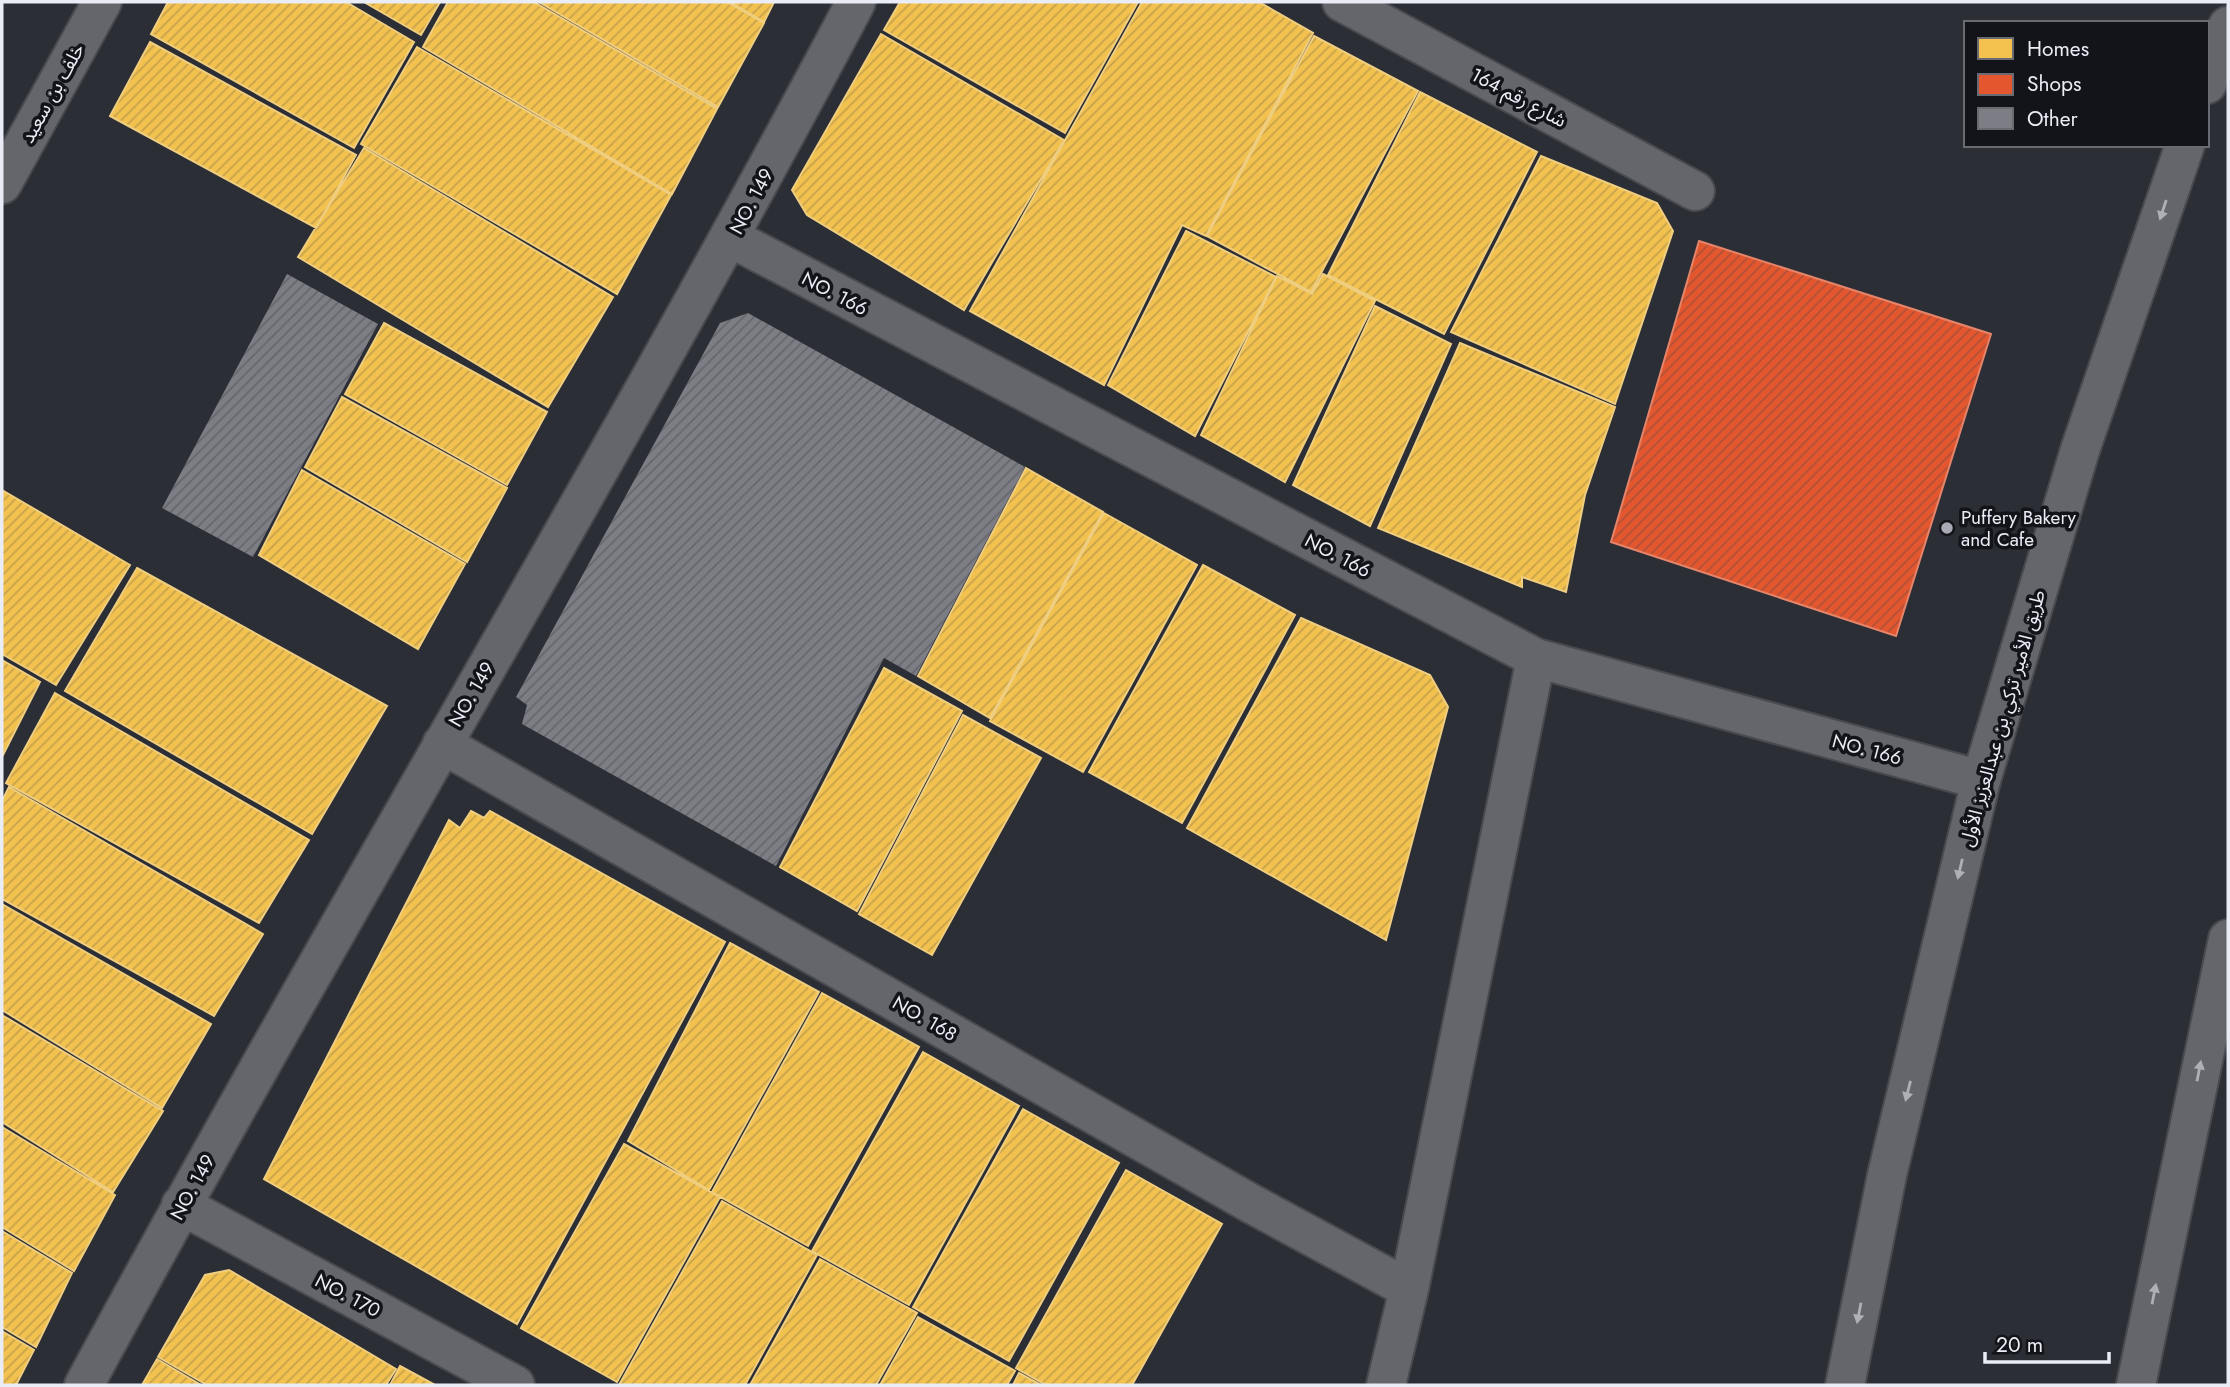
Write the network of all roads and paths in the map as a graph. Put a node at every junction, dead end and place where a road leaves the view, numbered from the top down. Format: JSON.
{"nodes":[{"id":1,"x":102,"y":2,"type":"edge"},
{"id":2,"x":856,"y":2,"type":"edge"},
{"id":3,"x":1342,"y":2,"type":"edge"},
{"id":4,"x":2228,"y":26,"type":"edge"},
{"id":5,"x":2209,"y":78,"type":"edge"},
{"id":6,"x":2184,"y":147,"type":"edge"},
{"id":7,"x":2,"y":184,"type":"edge"},
{"id":8,"x":1695,"y":191,"type":"dead end"},
{"id":9,"x":731,"y":238,"type":"junction"},
{"id":10,"x":1536,"y":658,"type":"junction"},
{"id":11,"x":442,"y":744,"type":"junction"},
{"id":12,"x":1980,"y":780,"type":"junction"},
{"id":13,"x":2228,"y":939,"type":"edge"},
{"id":14,"x":181,"y":1205,"type":"junction"},
{"id":15,"x":1409,"y":1289,"type":"junction"},
{"id":16,"x":84,"y":1385,"type":"edge"},
{"id":17,"x":514,"y":1385,"type":"edge"},
{"id":18,"x":1386,"y":1385,"type":"edge"},
{"id":19,"x":1845,"y":1385,"type":"edge"},
{"id":20,"x":2136,"y":1385,"type":"edge"}],
"edges":[{"from":1,"to":7,"type":"street","name":"خلف بن سعيد"},
{"from":2,"to":9,"type":"street","name":"NO. 149"},
{"from":3,"to":8,"type":"street","name":"شارع رقم 164"},
{"from":4,"to":5,"type":"street"},
{"from":6,"to":12,"type":"street","name":"طريق الأمير تركي بن عبدالعزيز الأول","one_way":true},
{"from":9,"to":10,"type":"street","name":"NO. 166"},
{"from":9,"to":11,"type":"street","name":"NO. 149"},
{"from":10,"to":12,"type":"street","name":"NO. 166"},
{"from":10,"to":15,"type":"street"},
{"from":11,"to":14,"type":"street","name":"NO. 149"},
{"from":11,"to":15,"type":"street","name":"NO. 168"},
{"from":12,"to":19,"type":"street","name":"طريق الأمير تركي بن عبدالعزيز الأول","one_way":true},
{"from":20,"to":13,"type":"street","one_way":true},
{"from":14,"to":16,"type":"street","name":"NO. 149"},
{"from":14,"to":17,"type":"street","name":"NO. 170"},
{"from":15,"to":18,"type":"street"}]}
